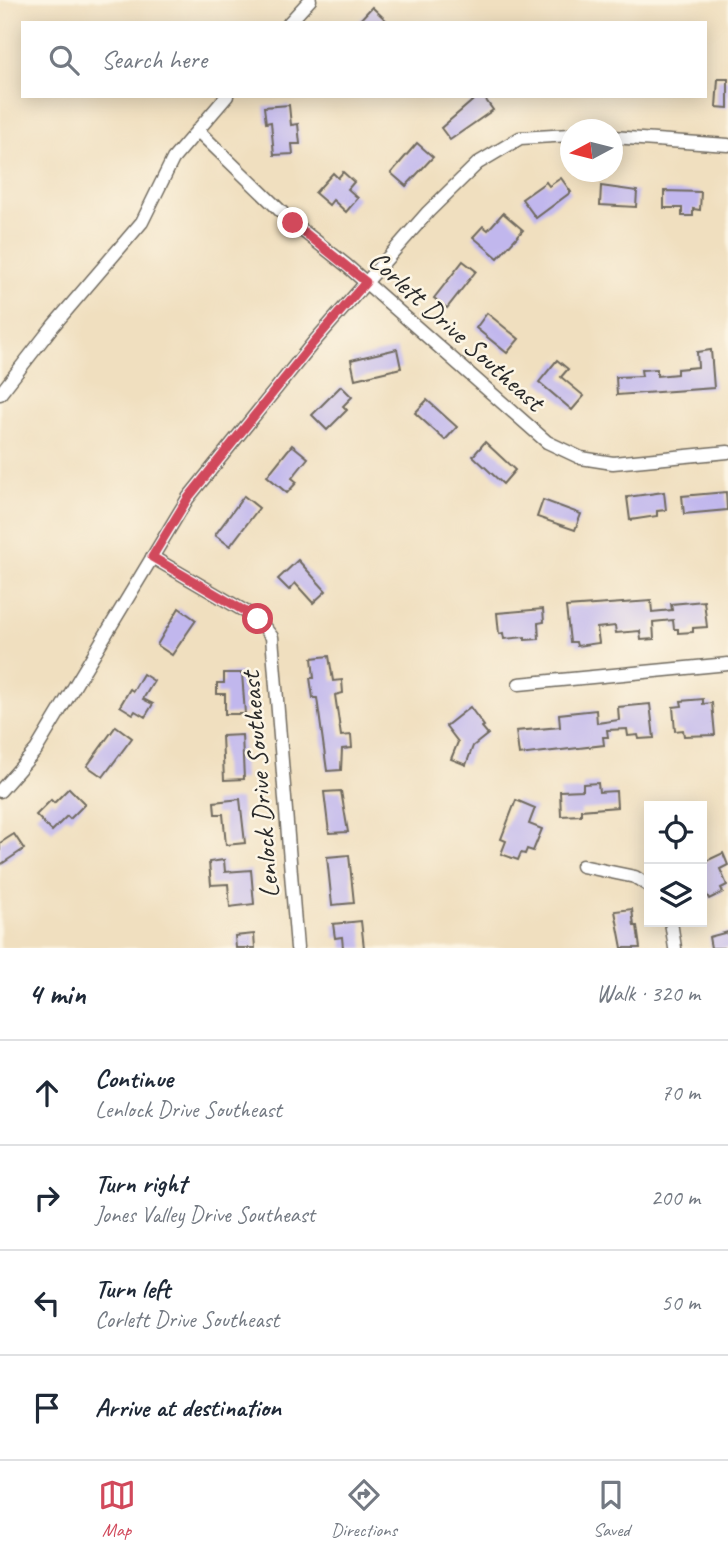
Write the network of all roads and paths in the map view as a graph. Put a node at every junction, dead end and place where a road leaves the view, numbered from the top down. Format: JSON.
{"nodes":[{"id":1,"x":310,"y":0,"type":"edge"},
{"id":2,"x":291,"y":21,"type":"edge"},
{"id":3,"x":225,"y":98,"type":"edge"},
{"id":4,"x":198,"y":131,"type":"junction"},
{"id":5,"x":560,"y":136,"type":"edge"},
{"id":6,"x":623,"y":138,"type":"edge"},
{"id":7,"x":728,"y":145,"type":"edge"},
{"id":8,"x":366,"y":282,"type":"junction"},
{"id":9,"x":0,"y":394,"type":"edge"},
{"id":10,"x":728,"y":452,"type":"edge"},
{"id":11,"x":152,"y":557,"type":"junction"},
{"id":12,"x":728,"y":664,"type":"edge"},
{"id":13,"x":519,"y":684,"type":"dead end"},
{"id":14,"x":0,"y":791,"type":"edge"},
{"id":15,"x":582,"y":866,"type":"dead end"},
{"id":16,"x":644,"y":883,"type":"edge"},
{"id":17,"x":672,"y":927,"type":"edge"},
{"id":18,"x":298,"y":948,"type":"edge"},
{"id":19,"x":675,"y":948,"type":"edge"}],
"edges":[{"from":1,"to":2,"type":"street"},
{"from":3,"to":4,"type":"street"},
{"from":4,"to":8,"type":"street","name":"Corlett Drive Southeast"},
{"from":4,"to":9,"type":"street"},
{"from":5,"to":8,"type":"street"},
{"from":6,"to":7,"type":"street"},
{"from":8,"to":10,"type":"street","name":"Corlett Drive Southeast"},
{"from":8,"to":11,"type":"street"},
{"from":11,"to":14,"type":"street"},
{"from":11,"to":18,"type":"street","name":"Lenlock Drive Southeast"},
{"from":12,"to":13,"type":"street"},
{"from":15,"to":16,"type":"street"},
{"from":17,"to":19,"type":"street"}]}
